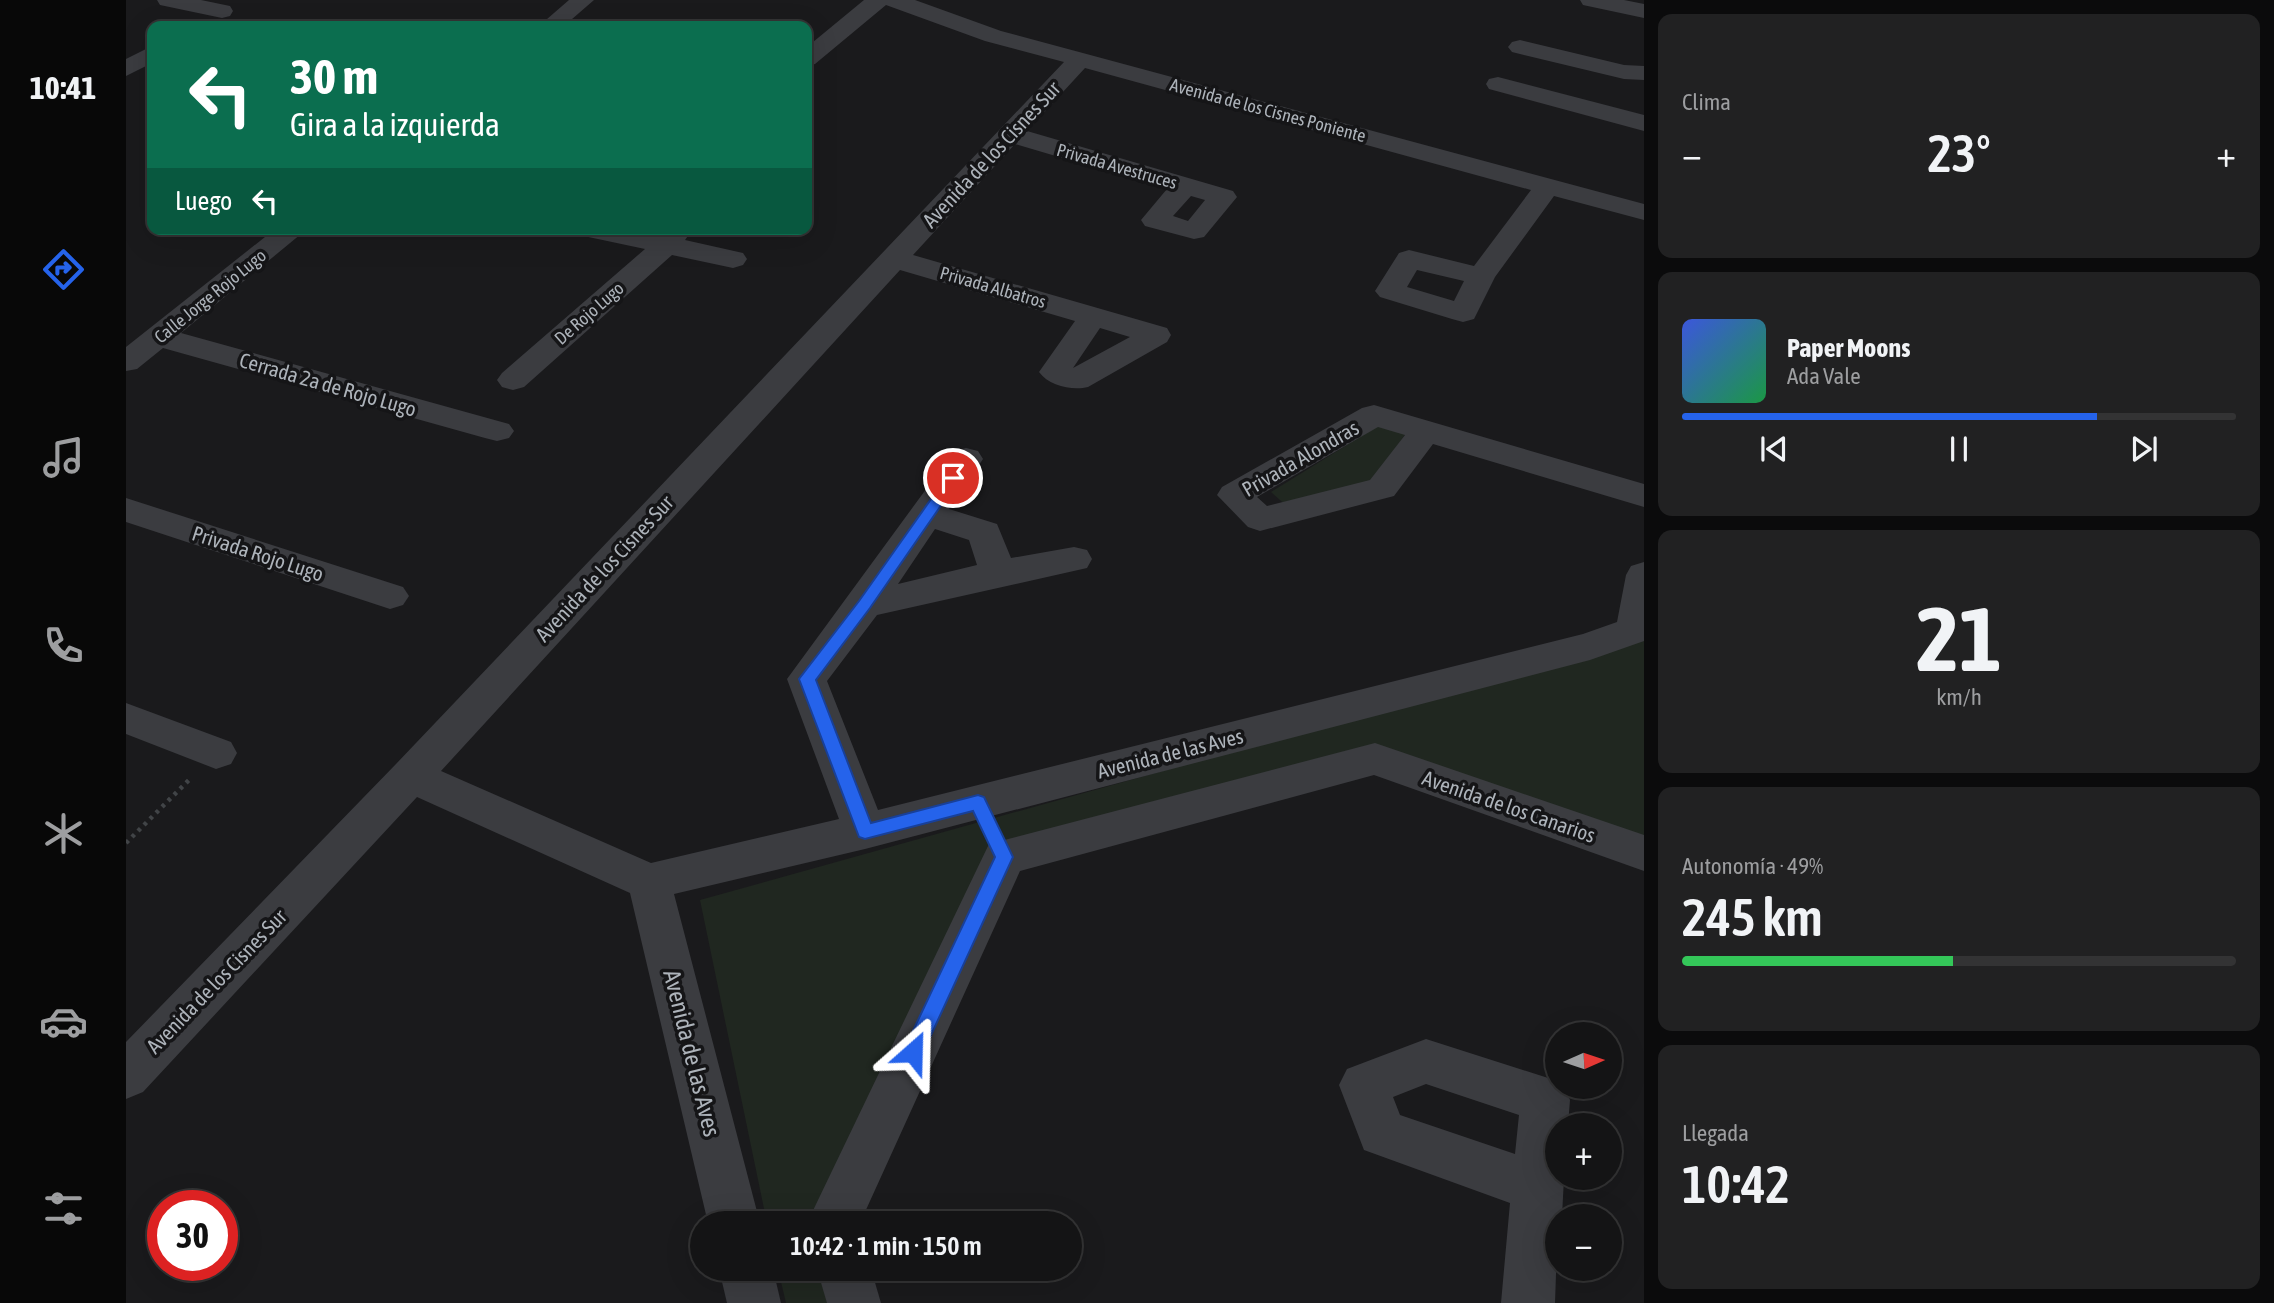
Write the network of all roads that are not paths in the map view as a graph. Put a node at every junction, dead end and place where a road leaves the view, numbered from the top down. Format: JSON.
{"nodes":[{"id":1,"x":168,"y":0,"type":"edge"},
{"id":2,"x":583,"y":0,"type":"edge"},
{"id":3,"x":878,"y":0,"type":"edge"},
{"id":4,"x":894,"y":0,"type":"edge"},
{"id":5,"x":1591,"y":0,"type":"edge"},
{"id":6,"x":232,"y":6,"type":"edge"},
{"id":7,"x":1644,"y":11,"type":"edge"},
{"id":8,"x":206,"y":21,"type":"edge"},
{"id":9,"x":556,"y":21,"type":"edge"},
{"id":10,"x":1520,"y":47,"type":"dead end"},
{"id":11,"x":812,"y":55,"type":"edge"},
{"id":12,"x":147,"y":56,"type":"edge"},
{"id":13,"x":1080,"y":59,"type":"junction"},
{"id":14,"x":126,"y":69,"type":"edge"},
{"id":15,"x":1644,"y":73,"type":"edge"},
{"id":16,"x":1499,"y":84,"type":"dead end"},
{"id":17,"x":1632,"y":120,"type":"edge"},
{"id":18,"x":1008,"y":134,"type":"junction"},
{"id":19,"x":1185,"y":186,"type":"dead end"},
{"id":20,"x":1546,"y":186,"type":"junction"},
{"id":21,"x":1644,"y":212,"type":"edge"},
{"id":22,"x":286,"y":235,"type":"edge"},
{"id":23,"x":651,"y":235,"type":"edge"},
{"id":24,"x":672,"y":237,"type":"edge"},
{"id":25,"x":892,"y":258,"type":"junction"},
{"id":26,"x":733,"y":259,"type":"dead end"},
{"id":27,"x":1481,"y":276,"type":"dead end"},
{"id":28,"x":1093,"y":316,"type":"dead end"},
{"id":29,"x":159,"y":337,"type":"junction"},
{"id":30,"x":126,"y":362,"type":"edge"},
{"id":31,"x":513,"y":380,"type":"dead end"},
{"id":32,"x":497,"y":431,"type":"dead end"},
{"id":33,"x":1425,"y":431,"type":"junction"},
{"id":34,"x":966,"y":459,"type":"dead end"},
{"id":35,"x":1644,"y":496,"type":"edge"},
{"id":36,"x":126,"y":510,"type":"edge"},
{"id":37,"x":928,"y":514,"type":"junction"},
{"id":38,"x":1074,"y":559,"type":"dead end"},
{"id":39,"x":998,"y":573,"type":"junction"},
{"id":40,"x":1644,"y":575,"type":"edge"},
{"id":41,"x":390,"y":596,"type":"dead end"},
{"id":42,"x":864,"y":605,"type":"junction"},
{"id":43,"x":1639,"y":633,"type":"edge"},
{"id":44,"x":1360,"y":704,"type":"junction"},
{"id":45,"x":126,"y":718,"type":"edge"},
{"id":46,"x":216,"y":752,"type":"road end"},
{"id":47,"x":1375,"y":760,"type":"junction"},
{"id":48,"x":411,"y":776,"type":"junction"},
{"id":49,"x":978,"y":802,"type":"junction"},
{"id":50,"x":865,"y":831,"type":"junction"},
{"id":51,"x":1644,"y":852,"type":"edge"},
{"id":52,"x":1004,"y":857,"type":"junction"},
{"id":53,"x":649,"y":882,"type":"junction"},
{"id":54,"x":126,"y":1076,"type":"edge"},
{"id":55,"x":1536,"y":1187,"type":"dead end"},
{"id":56,"x":731,"y":1211,"type":"edge"},
{"id":57,"x":838,"y":1211,"type":"edge"},
{"id":58,"x":749,"y":1281,"type":"edge"},
{"id":59,"x":847,"y":1281,"type":"edge"},
{"id":60,"x":754,"y":1303,"type":"edge"},
{"id":61,"x":853,"y":1303,"type":"edge"},
{"id":62,"x":1528,"y":1303,"type":"edge"}],
"edges":[{"from":1,"to":6,"type":"street"},
{"from":2,"to":9,"type":"street"},
{"from":3,"to":11,"type":"street"},
{"from":4,"to":13,"type":"street","name":"Avenida de los Cisnes Poniente"},
{"from":5,"to":7,"type":"street"},
{"from":6,"to":8,"type":"street"},
{"from":10,"to":15,"type":"street"},
{"from":12,"to":14,"type":"street"},
{"from":13,"to":18,"type":"street","name":"Avenida de los Cisnes Sur"},
{"from":13,"to":20,"type":"street","name":"Avenida de los Cisnes Poniente"},
{"from":16,"to":17,"type":"street"},
{"from":18,"to":19,"type":"street","name":"Privada Avestruces"},
{"from":18,"to":25,"type":"street","name":"Avenida de los Cisnes Sur"},
{"from":20,"to":21,"type":"street","name":"Avenida de los Cisnes Poniente"},
{"from":20,"to":27,"type":"street"},
{"from":22,"to":29,"type":"street","name":"Calle Jorge Rojo Lugo"},
{"from":23,"to":24,"type":"street"},
{"from":24,"to":26,"type":"street"},
{"from":24,"to":31,"type":"street","name":"De Rojo Lugo"},
{"from":25,"to":28,"type":"street","name":"Privada Albatros"},
{"from":25,"to":48,"type":"street","name":"Avenida de los Cisnes Sur"},
{"from":29,"to":30,"type":"street","name":"Calle Jorge Rojo Lugo"},
{"from":29,"to":32,"type":"street","name":"Cerrada 2a de Rojo Lugo"},
{"from":33,"to":33,"type":"street","name":"Privada Alondras"},
{"from":33,"to":35,"type":"street","name":"Privada Alondras"},
{"from":34,"to":37,"type":"street"},
{"from":36,"to":41,"type":"street","name":"Privada Rojo Lugo"},
{"from":37,"to":39,"type":"street"},
{"from":37,"to":42,"type":"street"},
{"from":38,"to":39,"type":"street"},
{"from":39,"to":42,"type":"street"},
{"from":40,"to":43,"type":"street","name":"Avenida de las Aves"},
{"from":42,"to":50,"type":"street"},
{"from":43,"to":44,"type":"street","name":"Avenida de las Aves"},
{"from":44,"to":47,"type":"street"},
{"from":44,"to":49,"type":"street","name":"Avenida de las Aves"},
{"from":45,"to":46,"type":"street"},
{"from":47,"to":51,"type":"street","name":"Avenida de los Canarios"},
{"from":47,"to":52,"type":"street"},
{"from":48,"to":53,"type":"street"},
{"from":48,"to":54,"type":"street","name":"Avenida de los Cisnes Sur"},
{"from":49,"to":50,"type":"street","name":"Avenida de las Aves"},
{"from":49,"to":52,"type":"street"},
{"from":50,"to":53,"type":"street","name":"Avenida de las Aves"},
{"from":52,"to":57,"type":"street"},
{"from":53,"to":56,"type":"street","name":"Avenida de las Aves"},
{"from":55,"to":62,"type":"street"},
{"from":58,"to":60,"type":"street"},
{"from":59,"to":61,"type":"street"}]}
